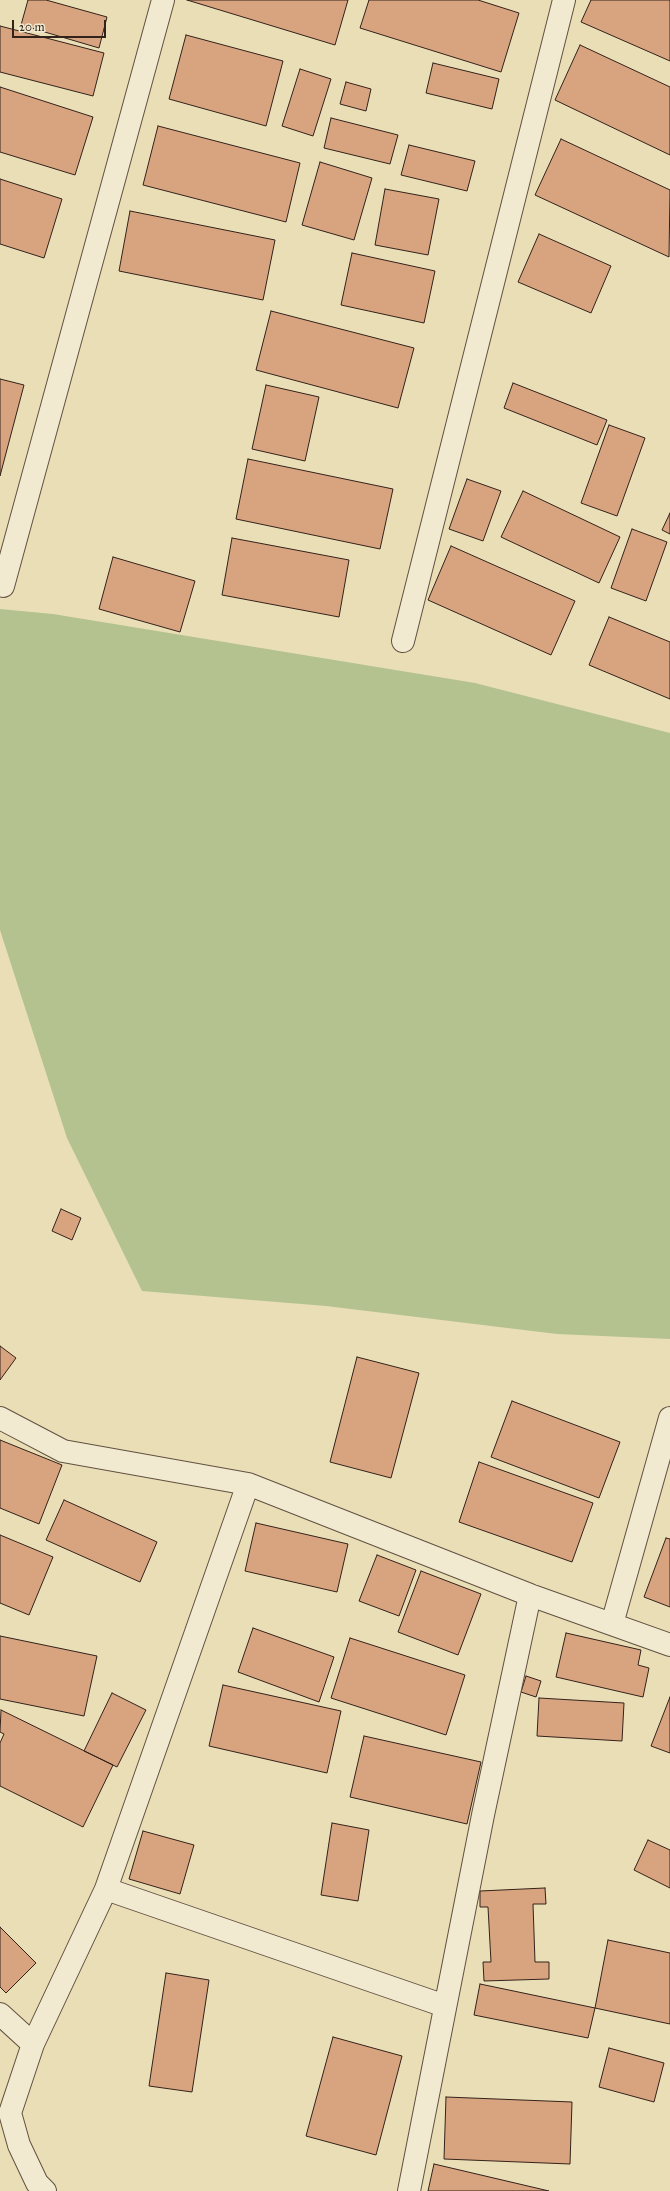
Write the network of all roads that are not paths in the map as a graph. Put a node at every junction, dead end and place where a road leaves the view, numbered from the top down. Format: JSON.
{"nodes":[{"id":1,"x":163,"y":0,"type":"edge"},
{"id":2,"x":564,"y":0,"type":"edge"},
{"id":3,"x":3,"y":586,"type":"dead end"},
{"id":4,"x":403,"y":642,"type":"dead end"},
{"id":5,"x":0,"y":1418,"type":"edge"},
{"id":6,"x":670,"y":1418,"type":"edge"},
{"id":7,"x":248,"y":1484,"type":"junction"},
{"id":8,"x":530,"y":1595,"type":"junction"},
{"id":9,"x":612,"y":1624,"type":"junction"},
{"id":10,"x":670,"y":1646,"type":"edge"},
{"id":11,"x":106,"y":1889,"type":"junction"},
{"id":12,"x":444,"y":2006,"type":"junction"},
{"id":13,"x":0,"y":2014,"type":"edge"},
{"id":14,"x":33,"y":2044,"type":"junction"},
{"id":15,"x":45,"y":2191,"type":"edge"},
{"id":16,"x":409,"y":2191,"type":"edge"}],
"edges":[{"from":1,"to":3,"type":"street"},
{"from":2,"to":4,"type":"street"},
{"from":5,"to":7,"type":"street"},
{"from":6,"to":9,"type":"street"},
{"from":7,"to":8,"type":"street"},
{"from":7,"to":11,"type":"street"},
{"from":8,"to":9,"type":"street"},
{"from":8,"to":12,"type":"street"},
{"from":9,"to":10,"type":"street"},
{"from":11,"to":12,"type":"street"},
{"from":11,"to":14,"type":"street"},
{"from":12,"to":16,"type":"street"},
{"from":13,"to":14,"type":"street"},
{"from":14,"to":15,"type":"street"}]}
